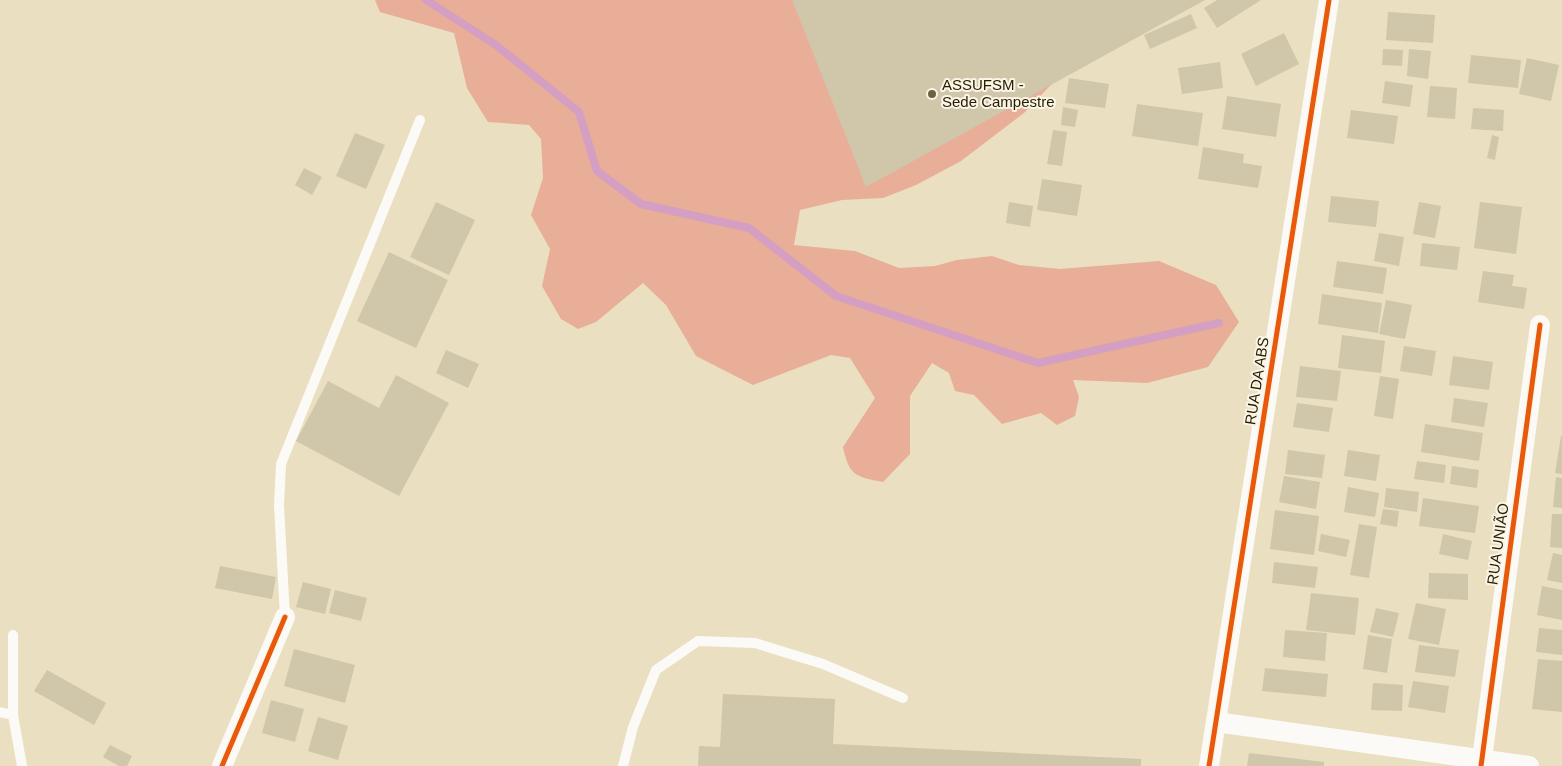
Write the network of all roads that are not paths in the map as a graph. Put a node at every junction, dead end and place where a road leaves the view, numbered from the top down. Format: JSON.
{"nodes":[{"id":1,"x":1329,"y":0,"type":"edge"},
{"id":2,"x":420,"y":120,"type":"dead end"},
{"id":3,"x":1540,"y":325,"type":"dead end"},
{"id":4,"x":285,"y":617,"type":"joint"},
{"id":5,"x":13,"y":635,"type":"dead end"},
{"id":6,"x":903,"y":698,"type":"dead end"},
{"id":7,"x":0,"y":712,"type":"edge"},
{"id":8,"x":13,"y":715,"type":"junction"},
{"id":9,"x":1216,"y":722,"type":"junction"},
{"id":10,"x":1481,"y":763,"type":"edge"},
{"id":11,"x":22,"y":766,"type":"edge"},
{"id":12,"x":222,"y":766,"type":"edge"},
{"id":13,"x":623,"y":766,"type":"edge"},
{"id":14,"x":1208,"y":766,"type":"edge"},
{"id":15,"x":1529,"y":766,"type":"edge"}],
"edges":[{"from":1,"to":9,"type":"street","name":"RUA DA ABS"},
{"from":2,"to":4,"type":"lane"},
{"from":3,"to":10,"type":"street","name":"RUA UNIÃO"},
{"from":4,"to":12,"type":"street"},
{"from":5,"to":8,"type":"lane"},
{"from":6,"to":13,"type":"lane"},
{"from":7,"to":8,"type":"lane"},
{"from":8,"to":11,"type":"lane"},
{"from":9,"to":10,"type":"street"},
{"from":9,"to":14,"type":"street","name":"RUA DA ABS"},
{"from":10,"to":15,"type":"street"}]}
